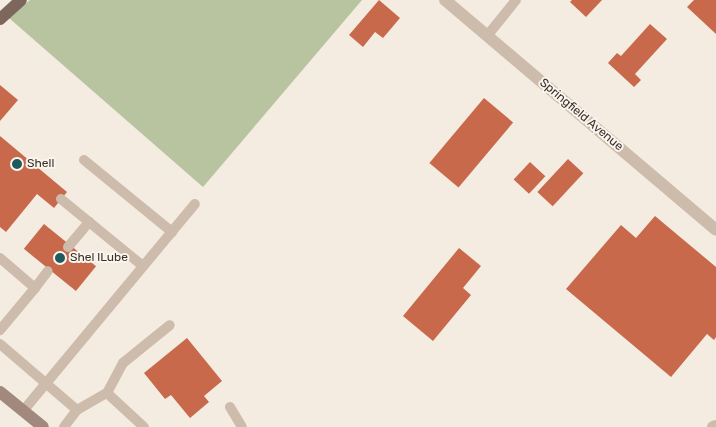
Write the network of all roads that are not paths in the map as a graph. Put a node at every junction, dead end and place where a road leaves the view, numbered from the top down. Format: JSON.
{"nodes":[{"id":1,"x":21,"y":0,"type":"edge"},
{"id":2,"x":445,"y":0,"type":"edge"},
{"id":3,"x":516,"y":0,"type":"edge"},
{"id":4,"x":0,"y":20,"type":"edge"},
{"id":5,"x":488,"y":36,"type":"junction"},
{"id":6,"x":84,"y":160,"type":"dead end"},
{"id":7,"x":61,"y":199,"type":"dead end"},
{"id":8,"x":195,"y":204,"type":"dead end"},
{"id":9,"x":89,"y":222,"type":"junction"},
{"id":10,"x":716,"y":230,"type":"edge"},
{"id":11,"x":172,"y":232,"type":"junction"},
{"id":12,"x":68,"y":247,"type":"dead end"},
{"id":13,"x":0,"y":258,"type":"edge"},
{"id":14,"x":143,"y":266,"type":"junction"},
{"id":15,"x":48,"y":271,"type":"dead end"},
{"id":16,"x":35,"y":288,"type":"junction"},
{"id":17,"x":170,"y":325,"type":"dead end"},
{"id":18,"x":0,"y":330,"type":"edge"},
{"id":19,"x":0,"y":344,"type":"edge"},
{"id":20,"x":45,"y":384,"type":"junction"},
{"id":21,"x":0,"y":392,"type":"edge"},
{"id":22,"x":107,"y":393,"type":"junction"},
{"id":23,"x":230,"y":407,"type":"dead end"},
{"id":24,"x":77,"y":410,"type":"junction"},
{"id":25,"x":23,"y":411,"type":"junction"},
{"id":26,"x":43,"y":427,"type":"edge"},
{"id":27,"x":64,"y":427,"type":"edge"},
{"id":28,"x":144,"y":427,"type":"edge"},
{"id":29,"x":242,"y":427,"type":"edge"}],
"edges":[{"from":1,"to":4,"type":"main road"},
{"from":2,"to":5,"type":"street","name":"Springfield Avenue"},
{"from":3,"to":5,"type":"lane"},
{"from":5,"to":10,"type":"street","name":"Springfield Avenue"},
{"from":6,"to":11,"type":"lane"},
{"from":7,"to":9,"type":"lane"},
{"from":8,"to":11,"type":"lane"},
{"from":9,"to":12,"type":"lane"},
{"from":9,"to":14,"type":"lane"},
{"from":11,"to":14,"type":"lane"},
{"from":13,"to":16,"type":"lane"},
{"from":14,"to":20,"type":"lane"},
{"from":15,"to":16,"type":"lane"},
{"from":16,"to":18,"type":"lane"},
{"from":17,"to":22,"type":"lane"},
{"from":19,"to":20,"type":"lane"},
{"from":20,"to":24,"type":"lane"},
{"from":20,"to":25,"type":"lane"},
{"from":21,"to":25,"type":"main road"},
{"from":22,"to":24,"type":"lane"},
{"from":22,"to":28,"type":"lane"},
{"from":23,"to":29,"type":"lane"},
{"from":24,"to":27,"type":"lane"},
{"from":25,"to":26,"type":"main road"}]}
